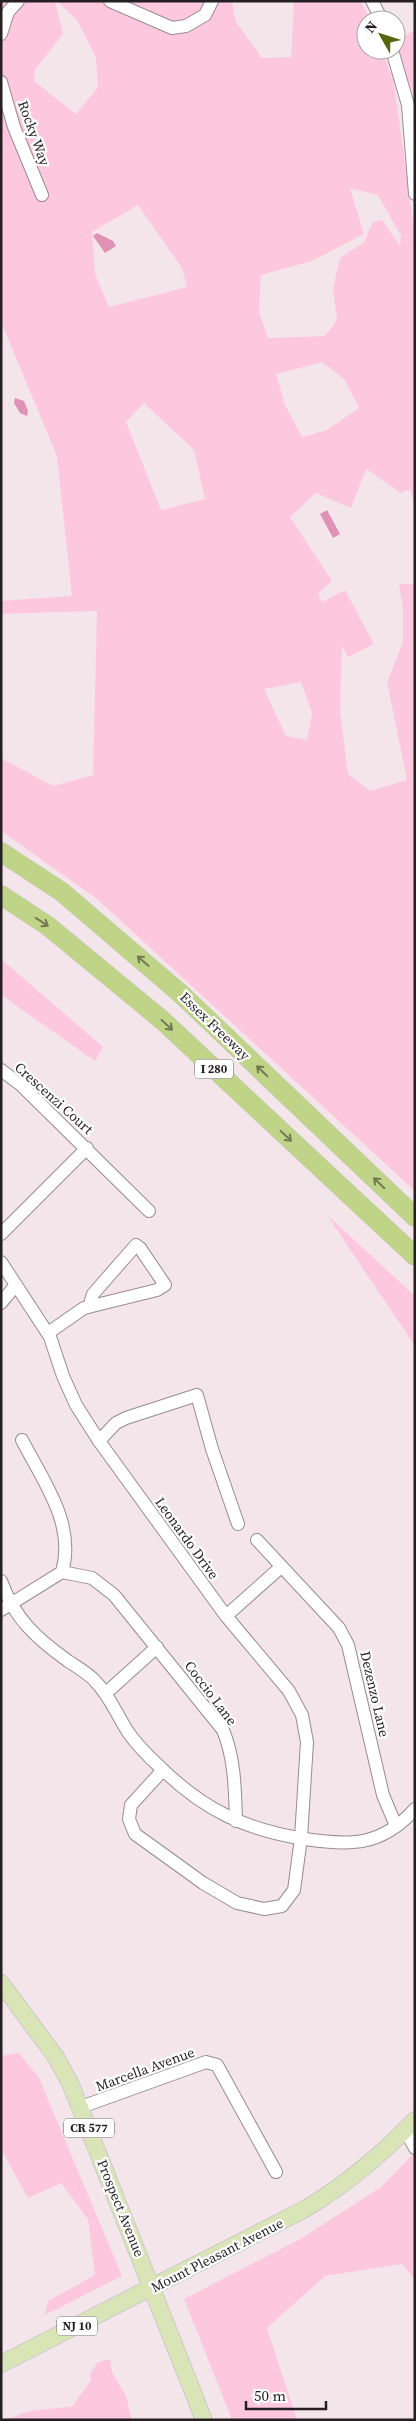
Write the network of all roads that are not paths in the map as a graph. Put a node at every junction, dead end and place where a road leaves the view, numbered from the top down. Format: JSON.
{"nodes":[{"id":1,"x":18,"y":1,"type":"edge"},
{"id":2,"x":110,"y":1,"type":"edge"},
{"id":3,"x":212,"y":1,"type":"edge"},
{"id":4,"x":1,"y":34,"type":"edge"},
{"id":5,"x":395,"y":60,"type":"edge"},
{"id":6,"x":1,"y":82,"type":"edge"},
{"id":7,"x":415,"y":194,"type":"edge"},
{"id":8,"x":42,"y":195,"type":"dead end"},
{"id":9,"x":1,"y":852,"type":"edge"},
{"id":10,"x":1,"y":895,"type":"edge"},
{"id":11,"x":1,"y":1070,"type":"edge"},
{"id":12,"x":87,"y":1148,"type":"junction"},
{"id":13,"x":149,"y":1211,"type":"dead end"},
{"id":14,"x":415,"y":1217,"type":"edge"},
{"id":15,"x":1,"y":1234,"type":"edge"},
{"id":16,"x":415,"y":1256,"type":"edge"},
{"id":17,"x":1,"y":1262,"type":"edge"},
{"id":18,"x":15,"y":1286,"type":"junction"},
{"id":19,"x":1,"y":1303,"type":"edge"},
{"id":20,"x":89,"y":1307,"type":"junction"},
{"id":21,"x":48,"y":1333,"type":"junction"},
{"id":22,"x":22,"y":1440,"type":"dead end"},
{"id":23,"x":99,"y":1441,"type":"junction"},
{"id":24,"x":238,"y":1524,"type":"dead end"},
{"id":25,"x":257,"y":1540,"type":"dead end"},
{"id":26,"x":281,"y":1567,"type":"junction"},
{"id":27,"x":62,"y":1572,"type":"junction"},
{"id":28,"x":1,"y":1581,"type":"edge"},
{"id":29,"x":6,"y":1607,"type":"edge"},
{"id":30,"x":226,"y":1616,"type":"junction"},
{"id":31,"x":157,"y":1647,"type":"junction"},
{"id":32,"x":106,"y":1693,"type":"junction"},
{"id":33,"x":163,"y":1770,"type":"junction"},
{"id":34,"x":415,"y":1809,"type":"edge"},
{"id":35,"x":236,"y":1821,"type":"junction"},
{"id":36,"x":396,"y":1826,"type":"junction"},
{"id":37,"x":300,"y":1838,"type":"junction"},
{"id":38,"x":1,"y":1982,"type":"edge"},
{"id":39,"x":81,"y":2108,"type":"junction"},
{"id":40,"x":410,"y":2125,"type":"edge"},
{"id":41,"x":415,"y":2148,"type":"edge"},
{"id":42,"x":276,"y":2172,"type":"dead end"},
{"id":43,"x":152,"y":2287,"type":"junction"},
{"id":44,"x":1,"y":2364,"type":"edge"},
{"id":45,"x":204,"y":2420,"type":"edge"}],
"edges":[{"from":1,"to":4,"type":"street"},
{"from":2,"to":3,"type":"street"},
{"from":5,"to":7,"type":"street"},
{"from":6,"to":8,"type":"street","name":"Rocky Way"},
{"from":14,"to":9,"type":"highway","name":"Essex Freeway","number":"I 280","one_way":true},
{"from":10,"to":16,"type":"highway","number":"I 280","one_way":true},
{"from":11,"to":12,"type":"street","name":"Crescenzi Court"},
{"from":12,"to":13,"type":"street","name":"Crescenzi Court"},
{"from":12,"to":15,"type":"street","name":"Crescenzi Court"},
{"from":17,"to":18,"type":"street","name":"Leonardo Drive"},
{"from":18,"to":19,"type":"street"},
{"from":18,"to":21,"type":"street","name":"Leonardo Drive"},
{"from":20,"to":20,"type":"street"},
{"from":20,"to":21,"type":"street"},
{"from":21,"to":23,"type":"street","name":"Leonardo Drive"},
{"from":22,"to":27,"type":"street"},
{"from":23,"to":24,"type":"street"},
{"from":23,"to":30,"type":"street","name":"Leonardo Drive"},
{"from":25,"to":26,"type":"street","name":"Dezenzo Lane"},
{"from":26,"to":30,"type":"street"},
{"from":26,"to":36,"type":"street","name":"Dezenzo Lane"},
{"from":27,"to":29,"type":"street"},
{"from":27,"to":31,"type":"street","name":"Coccio Lane"},
{"from":28,"to":29,"type":"street"},
{"from":29,"to":32,"type":"street"},
{"from":30,"to":37,"type":"street","name":"Leonardo Drive"},
{"from":31,"to":32,"type":"street"},
{"from":31,"to":35,"type":"street","name":"Coccio Lane"},
{"from":32,"to":33,"type":"street"},
{"from":33,"to":35,"type":"street"},
{"from":33,"to":37,"type":"street","name":"Leonardo Drive"},
{"from":34,"to":36,"type":"street"},
{"from":35,"to":37,"type":"street"},
{"from":36,"to":37,"type":"street"},
{"from":38,"to":39,"type":"main road","name":"Prospect Avenue","number":"CR 577"},
{"from":39,"to":42,"type":"street","name":"Marcella Avenue"},
{"from":39,"to":43,"type":"main road","name":"Prospect Avenue","number":"CR 577"},
{"from":40,"to":41,"type":"street"},
{"from":40,"to":43,"type":"main road","name":"Mount Pleasant Avenue"},
{"from":43,"to":44,"type":"main road","name":"Mount Pleasant Avenue","number":"NJ 10"},
{"from":43,"to":45,"type":"main road","name":"Prospect Avenue"}]}
